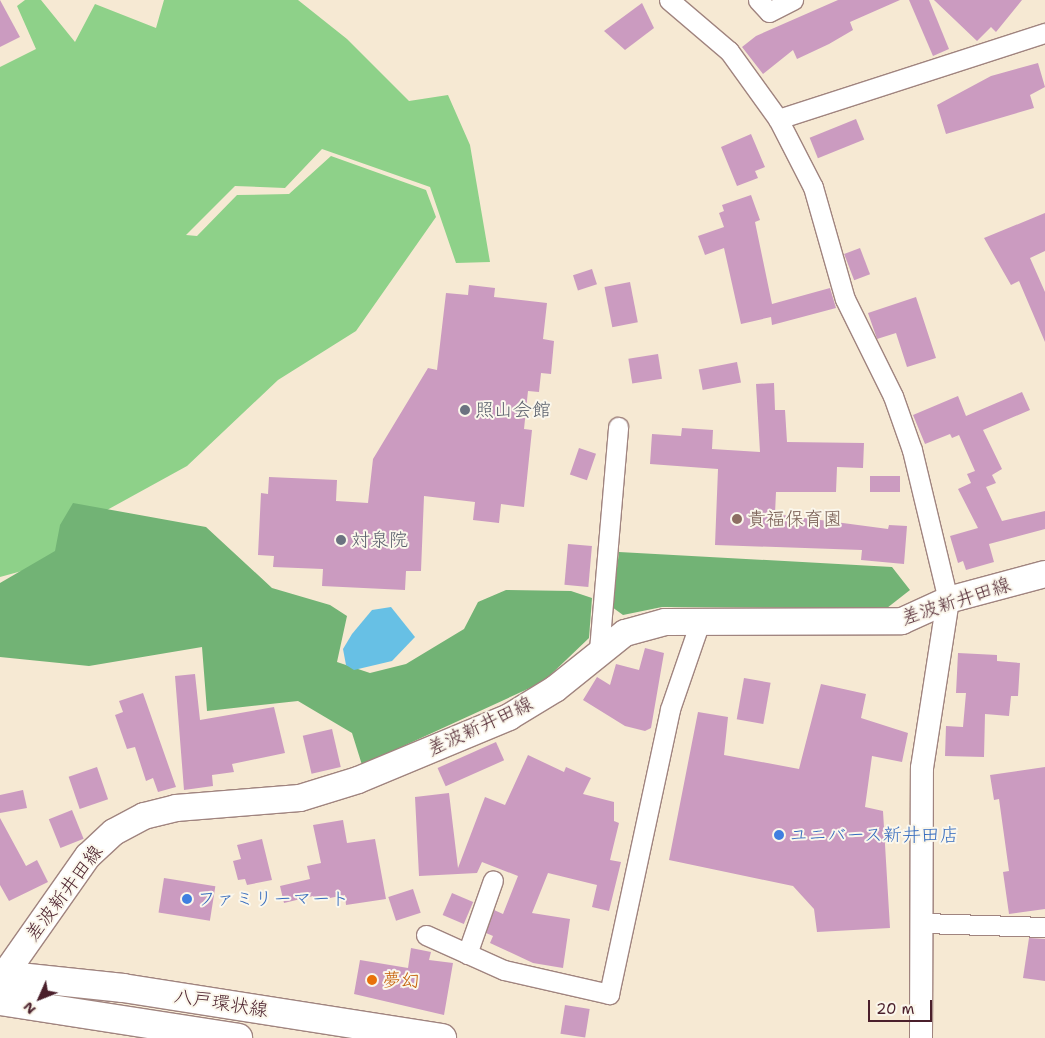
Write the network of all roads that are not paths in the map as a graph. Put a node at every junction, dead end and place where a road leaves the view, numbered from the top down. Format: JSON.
{"nodes":[{"id":1,"x":668,"y":0,"type":"edge"},
{"id":2,"x":758,"y":0,"type":"edge"},
{"id":3,"x":793,"y":0,"type":"edge"},
{"id":4,"x":1045,"y":33,"type":"edge"},
{"id":5,"x":778,"y":119,"type":"junction"},
{"id":6,"x":618,"y":427,"type":"dead end"},
{"id":7,"x":1045,"y":574,"type":"edge"},
{"id":8,"x":948,"y":600,"type":"junction"},
{"id":9,"x":700,"y":622,"type":"junction"},
{"id":10,"x":599,"y":650,"type":"junction"},
{"id":11,"x":494,"y":880,"type":"dead end"},
{"id":12,"x":924,"y":923,"type":"junction"},
{"id":13,"x":1045,"y":928,"type":"edge"},
{"id":14,"x":426,"y":935,"type":"dead end"},
{"id":15,"x":467,"y":954,"type":"junction"},
{"id":16,"x":1,"y":983,"type":"edge"},
{"id":17,"x":238,"y":1038,"type":"edge"},
{"id":18,"x":442,"y":1038,"type":"edge"},
{"id":19,"x":921,"y":1038,"type":"edge"}],
"edges":[{"from":1,"to":5,"type":"street"},
{"from":2,"to":3,"type":"street"},
{"from":4,"to":5,"type":"street"},
{"from":5,"to":8,"type":"street"},
{"from":6,"to":10,"type":"street"},
{"from":7,"to":8,"type":"main road","name":"差波新井田線"},
{"from":8,"to":9,"type":"main road","name":"差波新井田線"},
{"from":8,"to":12,"type":"street"},
{"from":9,"to":10,"type":"main road","name":"差波新井田線"},
{"from":9,"to":15,"type":"street"},
{"from":10,"to":16,"type":"main road","name":"差波新井田線"},
{"from":11,"to":15,"type":"street"},
{"from":12,"to":13,"type":"street"},
{"from":12,"to":19,"type":"street"},
{"from":14,"to":15,"type":"street"},
{"from":16,"to":17,"type":"main road","name":"八戸環状線"},
{"from":16,"to":18,"type":"main road","name":"八戸環状線"}]}
